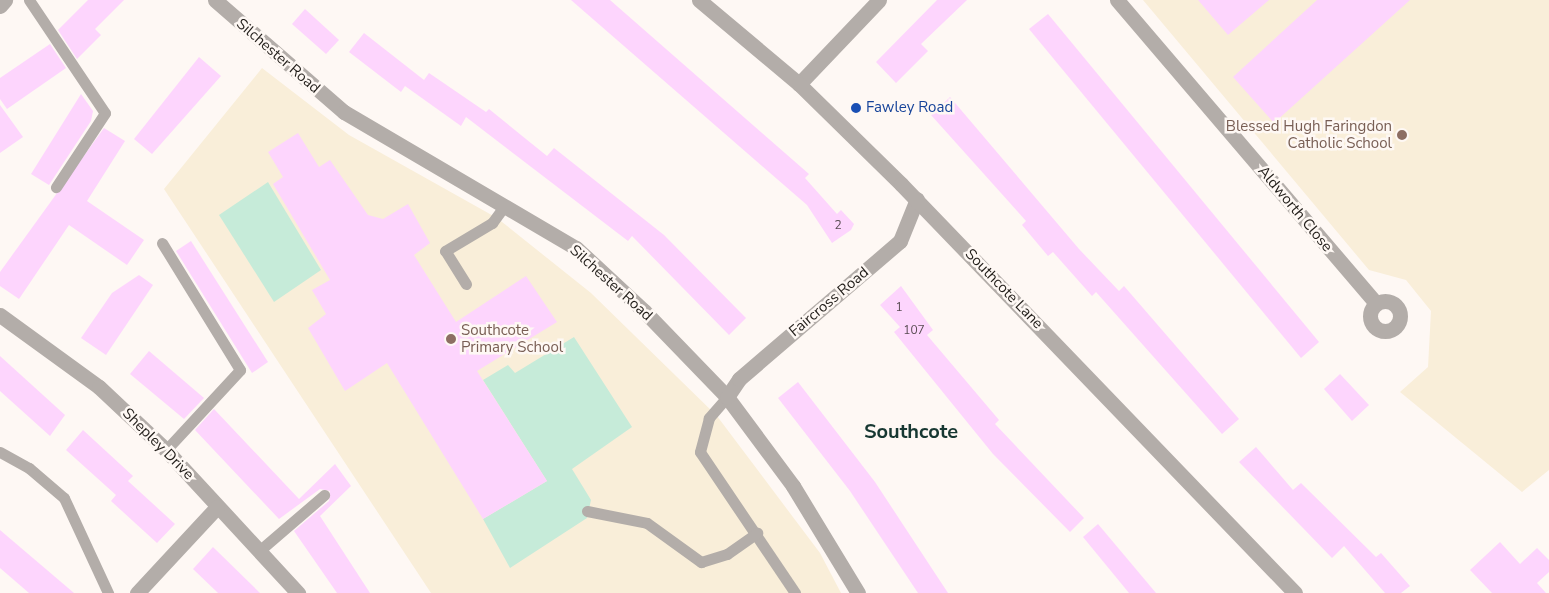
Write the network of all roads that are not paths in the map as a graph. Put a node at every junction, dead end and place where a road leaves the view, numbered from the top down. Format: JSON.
{"nodes":[{"id":1,"x":5,"y":0,"type":"edge"},
{"id":2,"x":29,"y":0,"type":"edge"},
{"id":3,"x":215,"y":0,"type":"edge"},
{"id":4,"x":699,"y":0,"type":"edge"},
{"id":5,"x":878,"y":0,"type":"edge"},
{"id":6,"x":1117,"y":0,"type":"edge"},
{"id":7,"x":0,"y":6,"type":"edge"},
{"id":8,"x":798,"y":84,"type":"junction"},
{"id":9,"x":56,"y":187,"type":"dead end"},
{"id":10,"x":917,"y":199,"type":"junction"},
{"id":11,"x":505,"y":205,"type":"junction"},
{"id":12,"x":162,"y":243,"type":"dead end"},
{"id":13,"x":466,"y":284,"type":"dead end"},
{"id":14,"x":1376,"y":303,"type":"dead end"},
{"id":15,"x":0,"y":316,"type":"edge"},
{"id":16,"x":727,"y":396,"type":"junction"},
{"id":17,"x":166,"y":450,"type":"junction"},
{"id":18,"x":0,"y":452,"type":"edge"},
{"id":19,"x":324,"y":495,"type":"dead end"},
{"id":20,"x":217,"y":507,"type":"junction"},
{"id":21,"x":587,"y":510,"type":"dead end"},
{"id":22,"x":757,"y":533,"type":"junction"},
{"id":23,"x":259,"y":551,"type":"junction"},
{"id":24,"x":143,"y":591,"type":"edge"},
{"id":25,"x":108,"y":593,"type":"edge"},
{"id":26,"x":298,"y":593,"type":"edge"},
{"id":27,"x":795,"y":593,"type":"edge"},
{"id":28,"x":858,"y":593,"type":"edge"},
{"id":29,"x":1295,"y":593,"type":"edge"}],
"edges":[{"from":1,"to":7,"type":"street"},
{"from":2,"to":9,"type":"lane"},
{"from":3,"to":11,"type":"street","name":"Silchester Road"},
{"from":4,"to":8,"type":"street","name":"Southcote Lane"},
{"from":5,"to":8,"type":"street"},
{"from":6,"to":14,"type":"street","name":"Aldworth Close"},
{"from":8,"to":10,"type":"street","name":"Southcote Lane"},
{"from":10,"to":16,"type":"street","name":"Faircross Road"},
{"from":10,"to":29,"type":"street","name":"Southcote Lane"},
{"from":11,"to":13,"type":"lane"},
{"from":11,"to":16,"type":"street","name":"Silchester Road"},
{"from":12,"to":17,"type":"lane"},
{"from":15,"to":17,"type":"street","name":"Shepley Drive"},
{"from":16,"to":22,"type":"lane"},
{"from":16,"to":28,"type":"street","name":"Silchester Road"},
{"from":17,"to":20,"type":"street","name":"Shepley Drive"},
{"from":18,"to":25,"type":"lane"},
{"from":19,"to":23,"type":"lane"},
{"from":20,"to":23,"type":"street","name":"Shepley Drive"},
{"from":20,"to":24,"type":"street"},
{"from":21,"to":22,"type":"lane"},
{"from":22,"to":27,"type":"lane"},
{"from":23,"to":26,"type":"street","name":"Shepley Drive"}]}
